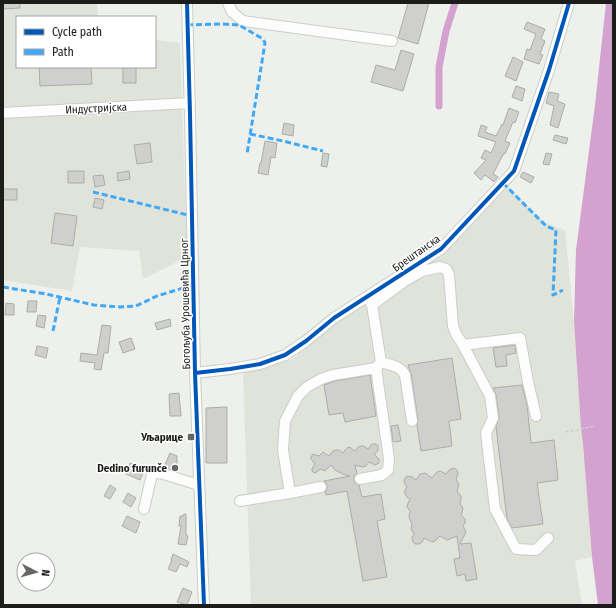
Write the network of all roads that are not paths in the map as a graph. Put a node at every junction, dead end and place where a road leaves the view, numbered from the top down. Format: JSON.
{"nodes":[{"id":1,"x":187,"y":3,"type":"edge"},
{"id":2,"x":228,"y":3,"type":"edge"},
{"id":3,"x":569,"y":3,"type":"edge"},
{"id":4,"x":392,"y":41,"type":"dead end"},
{"id":5,"x":190,"y":103,"type":"junction"},
{"id":6,"x":3,"y":113,"type":"edge"},
{"id":7,"x":369,"y":301,"type":"junction"},
{"id":8,"x":463,"y":345,"type":"junction"},
{"id":9,"x":378,"y":365,"type":"junction"},
{"id":10,"x":195,"y":373,"type":"junction"},
{"id":11,"x":536,"y":416,"type":"dead end"},
{"id":12,"x":412,"y":421,"type":"dead end"},
{"id":13,"x":360,"y":480,"type":"dead end"},
{"id":14,"x":199,"y":485,"type":"junction"},
{"id":15,"x":321,"y":487,"type":"dead end"},
{"id":16,"x":290,"y":493,"type":"junction"},
{"id":17,"x":240,"y":501,"type":"dead end"},
{"id":18,"x":144,"y":509,"type":"dead end"},
{"id":19,"x":548,"y":538,"type":"dead end"},
{"id":20,"x":204,"y":605,"type":"edge"}],
"edges":[{"from":1,"to":5,"type":"street","name":"Богољуба Урошевића Црног"},
{"from":2,"to":4,"type":"street"},
{"from":3,"to":7,"type":"street","name":"Брештанска"},
{"from":5,"to":6,"type":"street","name":"Индустријска"},
{"from":5,"to":10,"type":"street","name":"Богољуба Урошевића Црног"},
{"from":7,"to":8,"type":"street"},
{"from":7,"to":9,"type":"street"},
{"from":7,"to":10,"type":"street","name":"Брештанска"},
{"from":8,"to":11,"type":"street"},
{"from":8,"to":19,"type":"street"},
{"from":9,"to":12,"type":"street"},
{"from":9,"to":13,"type":"street"},
{"from":9,"to":16,"type":"street"},
{"from":10,"to":14,"type":"street","name":"Богољуба Урошевића Црног"},
{"from":14,"to":18,"type":"street"},
{"from":14,"to":20,"type":"street","name":"Богољуба Урошевића Црног"},
{"from":15,"to":16,"type":"street"},
{"from":16,"to":17,"type":"street"}]}
